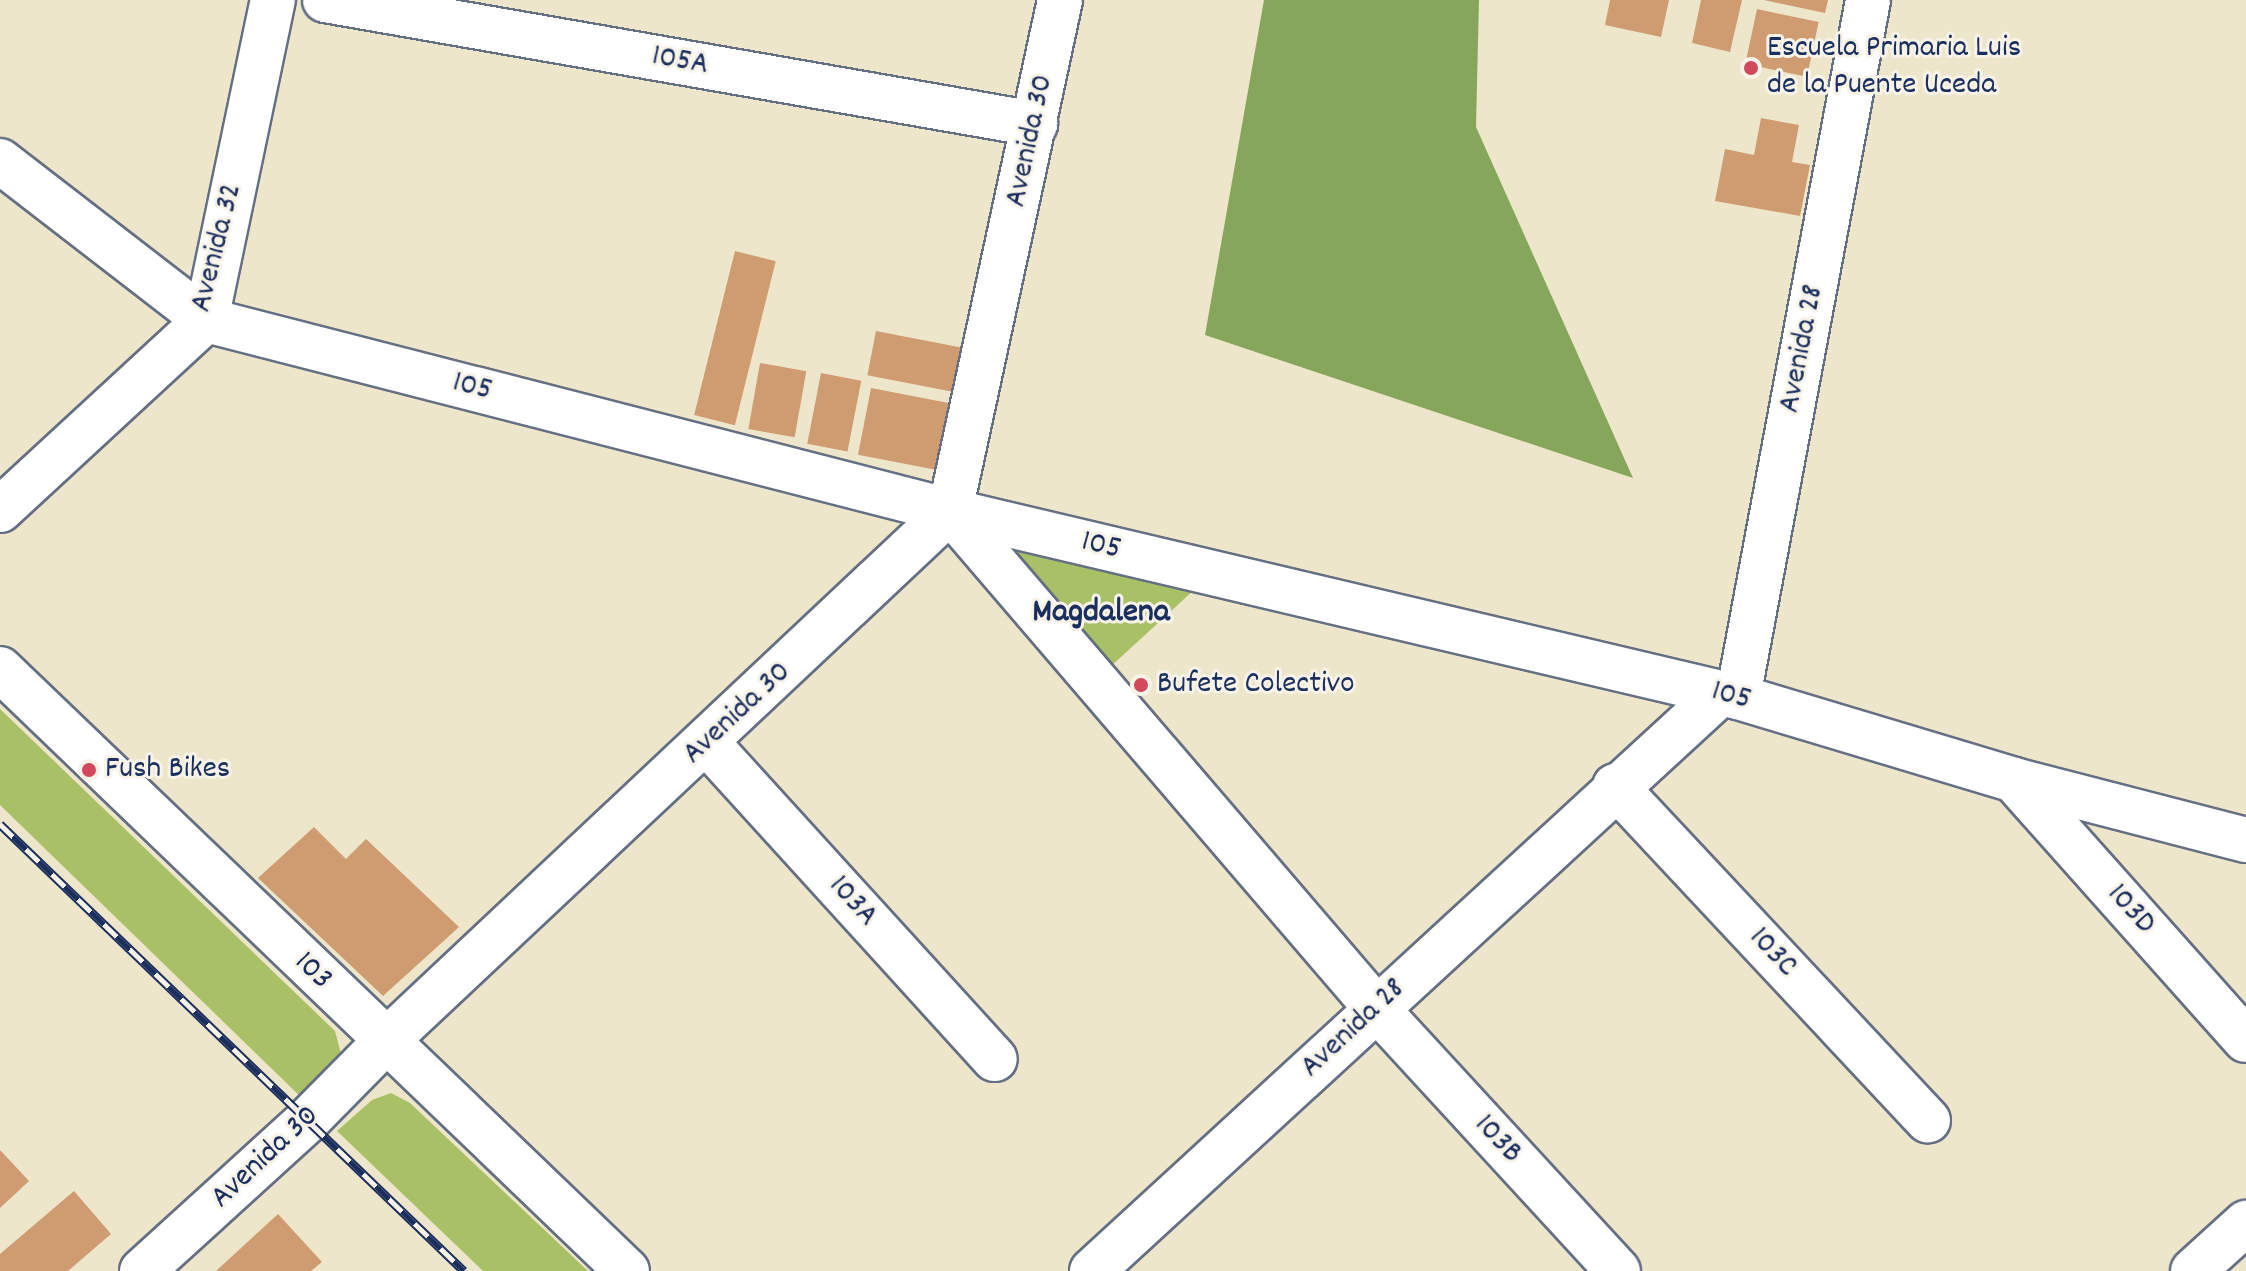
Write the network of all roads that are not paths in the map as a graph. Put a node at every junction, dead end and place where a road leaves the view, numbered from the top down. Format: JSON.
{"nodes":[{"id":1,"x":273,"y":0,"type":"edge"},
{"id":2,"x":325,"y":0,"type":"edge"},
{"id":3,"x":1060,"y":0,"type":"edge"},
{"id":4,"x":1868,"y":0,"type":"edge"},
{"id":5,"x":1035,"y":124,"type":"junction"},
{"id":6,"x":0,"y":161,"type":"edge"},
{"id":7,"x":206,"y":320,"type":"junction"},
{"id":8,"x":0,"y":510,"type":"edge"},
{"id":9,"x":950,"y":511,"type":"junction"},
{"id":10,"x":0,"y":669,"type":"edge"},
{"id":11,"x":1729,"y":695,"type":"junction"},
{"id":12,"x":708,"y":744,"type":"junction"},
{"id":13,"x":2014,"y":780,"type":"junction"},
{"id":14,"x":1615,"y":786,"type":"junction"},
{"id":15,"x":2246,"y":840,"type":"edge"},
{"id":16,"x":1377,"y":1009,"type":"junction"},
{"id":17,"x":2246,"y":1040,"type":"edge"},
{"id":18,"x":385,"y":1042,"type":"junction"},
{"id":19,"x":995,"y":1059,"type":"dead end"},
{"id":20,"x":1928,"y":1121,"type":"dead end"},
{"id":21,"x":2246,"y":1223,"type":"edge"},
{"id":22,"x":142,"y":1271,"type":"edge"},
{"id":23,"x":627,"y":1271,"type":"edge"},
{"id":24,"x":1092,"y":1271,"type":"edge"},
{"id":25,"x":1618,"y":1271,"type":"edge"},
{"id":26,"x":2193,"y":1271,"type":"edge"}],
"edges":[{"from":1,"to":7,"type":"street","name":"Avenida 32"},
{"from":2,"to":5,"type":"street","name":"105A"},
{"from":3,"to":5,"type":"street","name":"Avenida 30"},
{"from":4,"to":11,"type":"street","name":"Avenida 28"},
{"from":5,"to":9,"type":"street","name":"Avenida 30"},
{"from":6,"to":7,"type":"street","name":"105"},
{"from":7,"to":8,"type":"street","name":"Avenida 32"},
{"from":7,"to":9,"type":"street","name":"105"},
{"from":9,"to":11,"type":"street","name":"105"},
{"from":9,"to":12,"type":"street","name":"Avenida 30"},
{"from":9,"to":16,"type":"street","name":"103B"},
{"from":10,"to":18,"type":"street","name":"103"},
{"from":11,"to":13,"type":"street","name":"105"},
{"from":11,"to":14,"type":"street","name":"Avenida 28"},
{"from":12,"to":18,"type":"street","name":"Avenida 30"},
{"from":12,"to":19,"type":"street","name":"103A"},
{"from":13,"to":15,"type":"street","name":"105"},
{"from":13,"to":17,"type":"street","name":"103D"},
{"from":14,"to":16,"type":"street","name":"Avenida 28"},
{"from":14,"to":20,"type":"street","name":"103C"},
{"from":16,"to":24,"type":"street","name":"Avenida 28"},
{"from":16,"to":25,"type":"street","name":"103B"},
{"from":18,"to":22,"type":"street","name":"Avenida 30"},
{"from":18,"to":23,"type":"street","name":"103"},
{"from":21,"to":26,"type":"street"}]}
